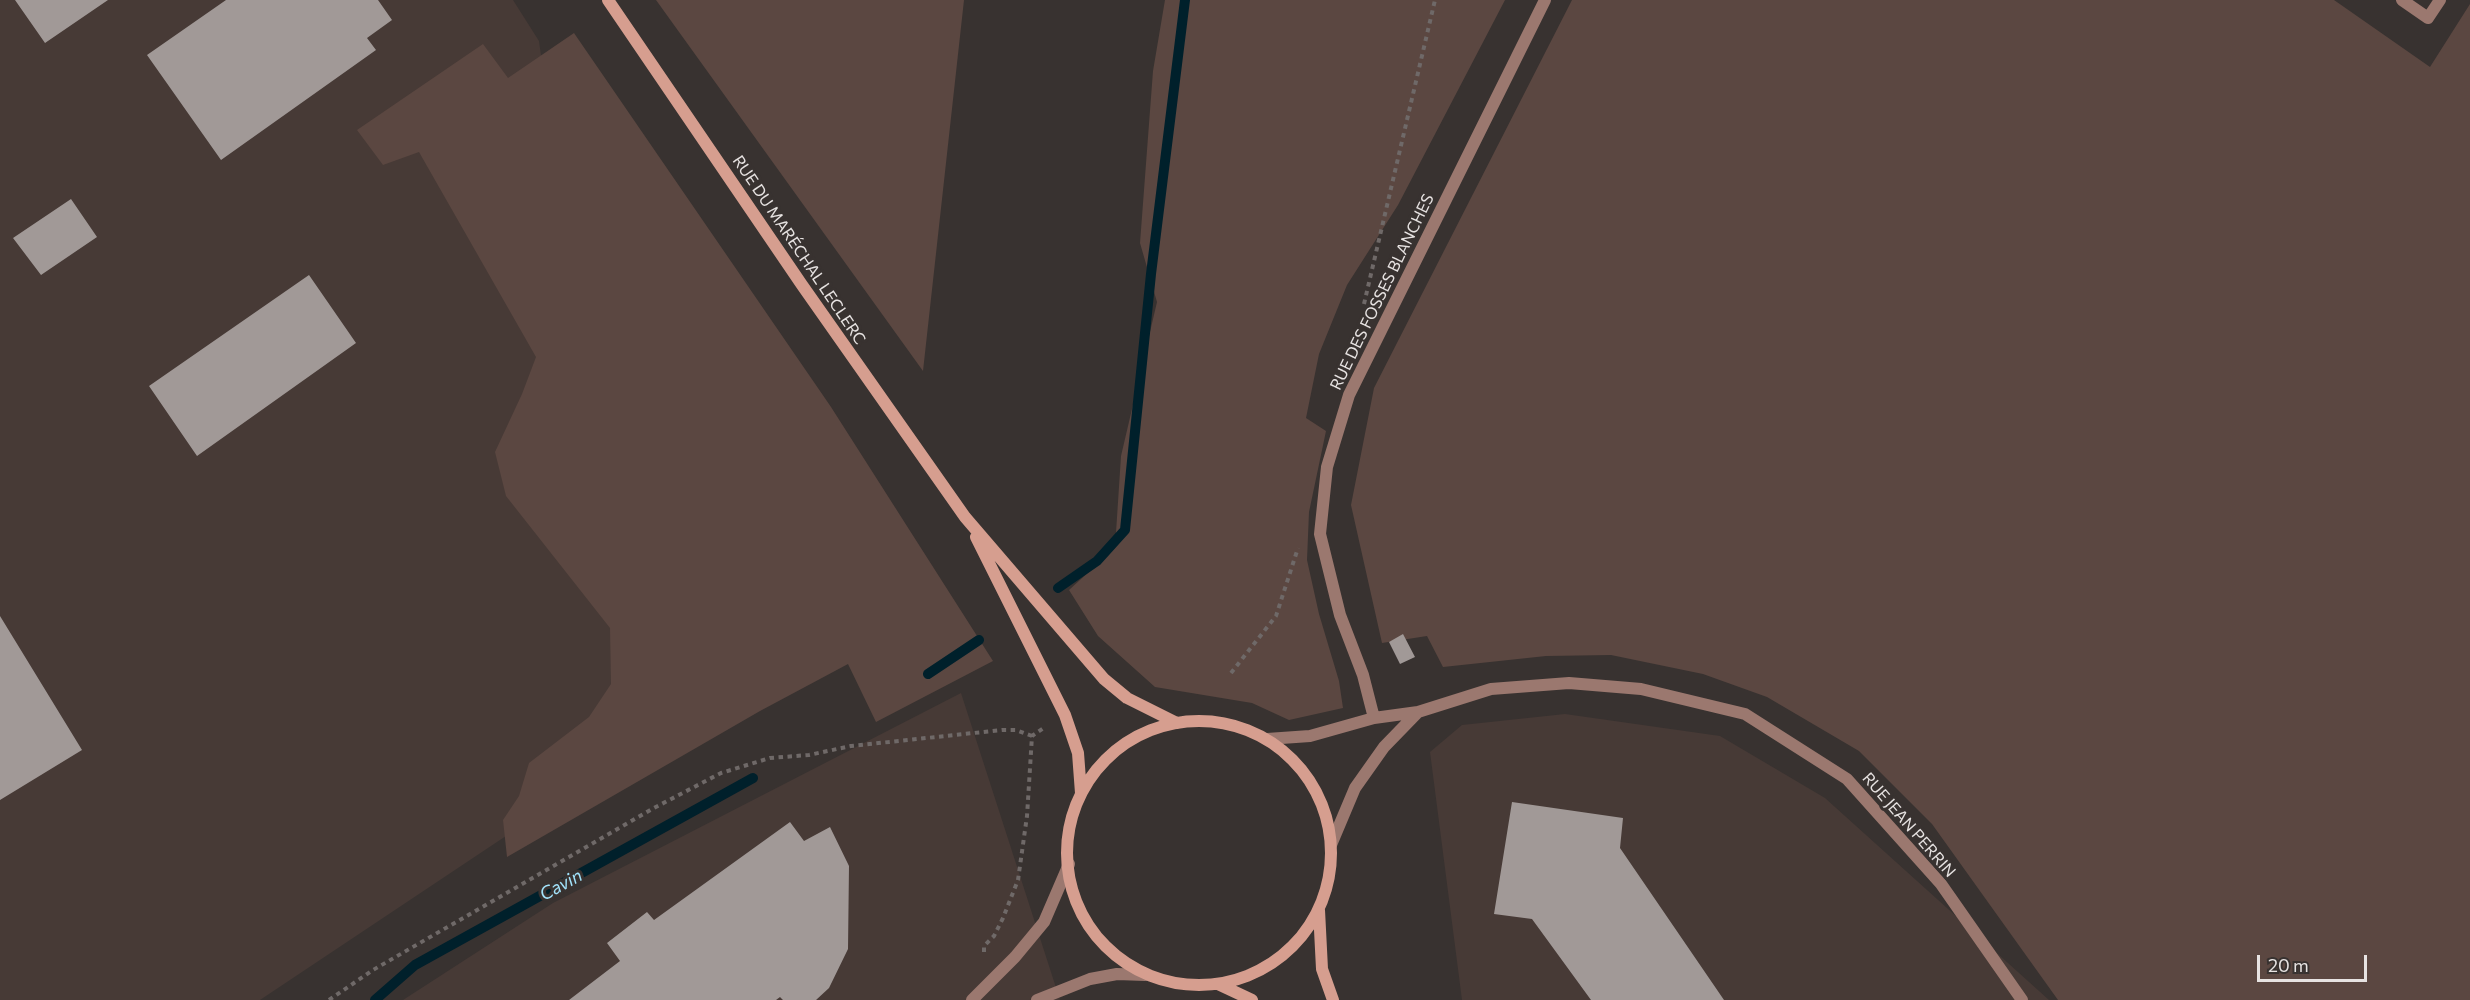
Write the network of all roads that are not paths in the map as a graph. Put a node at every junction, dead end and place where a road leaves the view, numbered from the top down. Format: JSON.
{"nodes":[{"id":1,"x":608,"y":0,"type":"edge"},
{"id":2,"x":1545,"y":0,"type":"edge"},
{"id":3,"x":2402,"y":0,"type":"edge"},
{"id":4,"x":2440,"y":0,"type":"edge"},
{"id":5,"x":966,"y":517,"type":"junction"},
{"id":6,"x":1418,"y":712,"type":"junction"},
{"id":7,"x":1374,"y":718,"type":"junction"},
{"id":8,"x":1178,"y":723,"type":"junction"},
{"id":9,"x":1267,"y":739,"type":"junction"},
{"id":10,"x":1081,"y":793,"type":"junction"},
{"id":11,"x":1330,"y":845,"type":"junction"},
{"id":12,"x":1068,"y":864,"type":"junction"},
{"id":13,"x":1318,"y":910,"type":"junction"},
{"id":14,"x":1145,"y":975,"type":"junction"},
{"id":15,"x":1217,"y":983,"type":"junction"},
{"id":16,"x":972,"y":1000,"type":"edge"},
{"id":17,"x":1036,"y":1000,"type":"edge"},
{"id":18,"x":1252,"y":1000,"type":"edge"},
{"id":19,"x":1333,"y":1000,"type":"edge"},
{"id":20,"x":2022,"y":1000,"type":"edge"}],
"edges":[{"from":1,"to":5,"type":"main road","name":"RUE DU MARÉCHAL LECLERC"},
{"from":2,"to":7,"type":"street","name":"RUE DES FOSSES BLANCHES"},
{"from":3,"to":4,"type":"street"},
{"from":5,"to":8,"type":"main road","name":"RUE DU MARÉCHAL LECLERC"},
{"from":5,"to":10,"type":"main road","name":"RUE DU MARÉCHAL LECLERC"},
{"from":6,"to":7,"type":"street","name":"RUE JEAN PERRIN"},
{"from":6,"to":11,"type":"street","name":"RUE JEAN PERRIN"},
{"from":6,"to":20,"type":"street","name":"RUE JEAN PERRIN"},
{"from":7,"to":9,"type":"street","name":"RUE JEAN PERRIN"},
{"from":8,"to":9,"type":"main road"},
{"from":8,"to":10,"type":"main road"},
{"from":9,"to":11,"type":"main road"},
{"from":10,"to":12,"type":"main road"},
{"from":11,"to":13,"type":"main road"},
{"from":12,"to":14,"type":"main road"},
{"from":12,"to":16,"type":"street"},
{"from":13,"to":15,"type":"main road"},
{"from":13,"to":19,"type":"main road"},
{"from":14,"to":15,"type":"main road"},
{"from":14,"to":17,"type":"street"},
{"from":15,"to":18,"type":"main road"}]}
